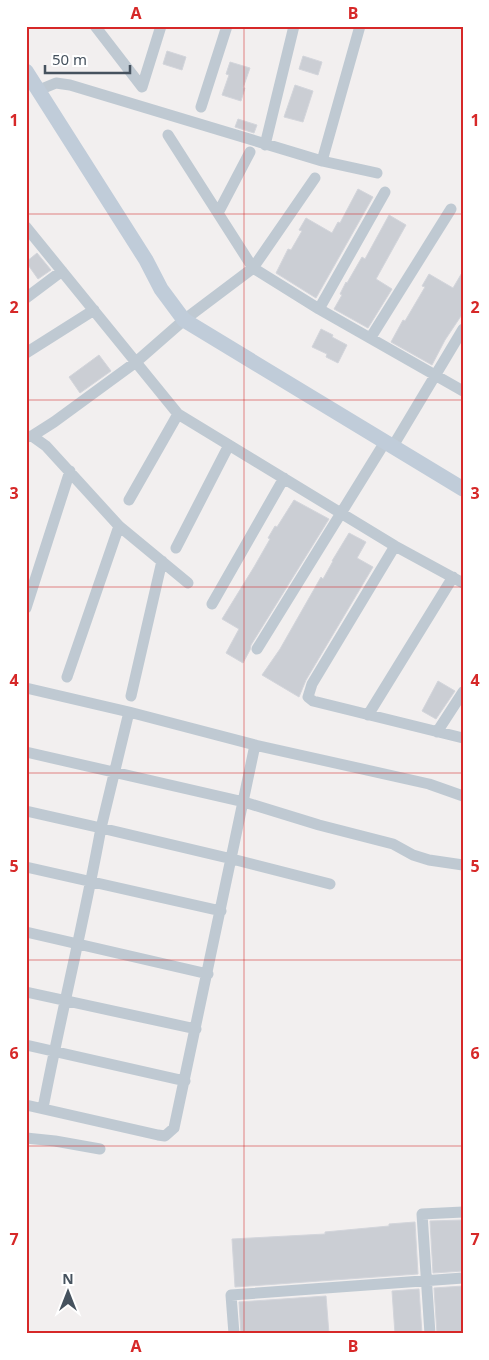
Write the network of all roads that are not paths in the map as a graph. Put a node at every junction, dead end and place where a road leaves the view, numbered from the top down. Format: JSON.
{"nodes":[{"id":1,"x":95,"y":26,"type":"edge"},
{"id":2,"x":161,"y":26,"type":"edge"},
{"id":3,"x":227,"y":26,"type":"edge"},
{"id":4,"x":294,"y":26,"type":"edge"},
{"id":5,"x":360,"y":26,"type":"edge"},
{"id":6,"x":26,"y":71,"type":"edge"},
{"id":7,"x":39,"y":90,"type":"junction"},
{"id":8,"x":201,"y":107,"type":"dead end"},
{"id":9,"x":168,"y":135,"type":"dead end"},
{"id":10,"x":265,"y":145,"type":"junction"},
{"id":11,"x":250,"y":152,"type":"dead end"},
{"id":12,"x":322,"y":161,"type":"junction"},
{"id":13,"x":377,"y":173,"type":"dead end"},
{"id":14,"x":315,"y":178,"type":"dead end"},
{"id":15,"x":386,"y":192,"type":"dead end"},
{"id":16,"x":451,"y":209,"type":"dead end"},
{"id":17,"x":218,"y":213,"type":"junction"},
{"id":18,"x":26,"y":227,"type":"edge"},
{"id":19,"x":253,"y":268,"type":"junction"},
{"id":20,"x":62,"y":271,"type":"junction"},
{"id":21,"x":26,"y":298,"type":"edge"},
{"id":22,"x":319,"y":309,"type":"junction"},
{"id":23,"x":94,"y":310,"type":"junction"},
{"id":24,"x":184,"y":320,"type":"junction"},
{"id":25,"x":463,"y":329,"type":"edge"},
{"id":26,"x":371,"y":338,"type":"junction"},
{"id":27,"x":26,"y":353,"type":"edge"},
{"id":28,"x":136,"y":362,"type":"junction"},
{"id":29,"x":436,"y":375,"type":"junction"},
{"id":30,"x":463,"y":391,"type":"edge"},
{"id":31,"x":178,"y":414,"type":"junction"},
{"id":32,"x":29,"y":436,"type":"edge"},
{"id":33,"x":389,"y":444,"type":"junction"},
{"id":34,"x":229,"y":445,"type":"junction"},
{"id":35,"x":70,"y":472,"type":"junction"},
{"id":36,"x":284,"y":478,"type":"junction"},
{"id":37,"x":463,"y":489,"type":"edge"},
{"id":38,"x":129,"y":500,"type":"dead end"},
{"id":39,"x":342,"y":513,"type":"junction"},
{"id":40,"x":119,"y":526,"type":"junction"},
{"id":41,"x":395,"y":546,"type":"junction"},
{"id":42,"x":176,"y":548,"type":"dead end"},
{"id":43,"x":162,"y":561,"type":"junction"},
{"id":44,"x":458,"y":580,"type":"edge"},
{"id":45,"x":188,"y":582,"type":"dead end"},
{"id":46,"x":212,"y":604,"type":"dead end"},
{"id":47,"x":26,"y":608,"type":"edge"},
{"id":48,"x":257,"y":648,"type":"dead end"},
{"id":49,"x":67,"y":678,"type":"dead end"},
{"id":50,"x":26,"y":688,"type":"edge"},
{"id":51,"x":463,"y":692,"type":"edge"},
{"id":52,"x":131,"y":696,"type":"dead end"},
{"id":53,"x":129,"y":712,"type":"junction"},
{"id":54,"x":368,"y":715,"type":"junction"},
{"id":55,"x":437,"y":732,"type":"junction"},
{"id":56,"x":463,"y":738,"type":"edge"},
{"id":57,"x":255,"y":745,"type":"junction"},
{"id":58,"x":26,"y":752,"type":"edge"},
{"id":59,"x":114,"y":773,"type":"junction"},
{"id":60,"x":463,"y":796,"type":"edge"},
{"id":61,"x":244,"y":802,"type":"junction"},
{"id":62,"x":26,"y":811,"type":"edge"},
{"id":63,"x":101,"y":828,"type":"junction"},
{"id":64,"x":232,"y":859,"type":"junction"},
{"id":65,"x":463,"y":865,"type":"edge"},
{"id":66,"x":26,"y":867,"type":"edge"},
{"id":67,"x":91,"y":882,"type":"junction"},
{"id":68,"x":330,"y":884,"type":"dead end"},
{"id":69,"x":221,"y":911,"type":"junction"},
{"id":70,"x":26,"y":932,"type":"edge"},
{"id":71,"x":78,"y":944,"type":"junction"},
{"id":72,"x":208,"y":974,"type":"junction"},
{"id":73,"x":26,"y":992,"type":"edge"},
{"id":74,"x":66,"y":1001,"type":"junction"},
{"id":75,"x":196,"y":1029,"type":"junction"},
{"id":76,"x":26,"y":1045,"type":"edge"},
{"id":77,"x":54,"y":1052,"type":"junction"},
{"id":78,"x":184,"y":1081,"type":"junction"},
{"id":79,"x":26,"y":1105,"type":"edge"},
{"id":80,"x":43,"y":1108,"type":"junction"},
{"id":81,"x":26,"y":1138,"type":"edge"},
{"id":82,"x":100,"y":1149,"type":"dead end"},
{"id":83,"x":463,"y":1212,"type":"edge"},
{"id":84,"x":463,"y":1278,"type":"edge"},
{"id":85,"x":428,"y":1282,"type":"junction"},
{"id":86,"x":234,"y":1334,"type":"edge"},
{"id":87,"x":430,"y":1334,"type":"edge"}],
"edges":[{"from":1,"to":2,"type":"street"},
{"from":3,"to":8,"type":"street"},
{"from":4,"to":10,"type":"street"},
{"from":5,"to":12,"type":"street"},
{"from":6,"to":7,"type":"main road"},
{"from":7,"to":10,"type":"street"},
{"from":7,"to":24,"type":"main road"},
{"from":9,"to":17,"type":"street"},
{"from":10,"to":12,"type":"street"},
{"from":11,"to":17,"type":"street"},
{"from":12,"to":13,"type":"street"},
{"from":14,"to":19,"type":"street"},
{"from":15,"to":22,"type":"street"},
{"from":16,"to":26,"type":"street"},
{"from":17,"to":19,"type":"street"},
{"from":18,"to":20,"type":"street"},
{"from":19,"to":22,"type":"street"},
{"from":19,"to":24,"type":"street"},
{"from":20,"to":21,"type":"street"},
{"from":20,"to":23,"type":"street"},
{"from":22,"to":26,"type":"street"},
{"from":23,"to":27,"type":"street"},
{"from":23,"to":28,"type":"street"},
{"from":24,"to":28,"type":"street"},
{"from":24,"to":33,"type":"main road"},
{"from":25,"to":29,"type":"street"},
{"from":26,"to":29,"type":"street"},
{"from":28,"to":31,"type":"street"},
{"from":28,"to":32,"type":"street"},
{"from":29,"to":30,"type":"street"},
{"from":29,"to":33,"type":"street"},
{"from":31,"to":34,"type":"street"},
{"from":31,"to":38,"type":"street"},
{"from":32,"to":35,"type":"street"},
{"from":33,"to":37,"type":"main road"},
{"from":33,"to":39,"type":"street"},
{"from":34,"to":36,"type":"street"},
{"from":34,"to":42,"type":"street"},
{"from":35,"to":40,"type":"street"},
{"from":35,"to":47,"type":"street"},
{"from":36,"to":39,"type":"street"},
{"from":36,"to":46,"type":"street"},
{"from":39,"to":41,"type":"street"},
{"from":39,"to":48,"type":"street"},
{"from":40,"to":43,"type":"street"},
{"from":40,"to":49,"type":"street"},
{"from":41,"to":44,"type":"street"},
{"from":41,"to":54,"type":"street"},
{"from":43,"to":45,"type":"street"},
{"from":43,"to":52,"type":"street"},
{"from":44,"to":54,"type":"street"},
{"from":50,"to":53,"type":"street"},
{"from":51,"to":55,"type":"street"},
{"from":53,"to":57,"type":"street"},
{"from":53,"to":59,"type":"street"},
{"from":54,"to":55,"type":"street"},
{"from":55,"to":56,"type":"street"},
{"from":57,"to":60,"type":"street"},
{"from":57,"to":61,"type":"street"},
{"from":58,"to":59,"type":"street"},
{"from":59,"to":61,"type":"street"},
{"from":59,"to":63,"type":"street"},
{"from":61,"to":64,"type":"street"},
{"from":61,"to":65,"type":"street"},
{"from":62,"to":63,"type":"street"},
{"from":63,"to":64,"type":"street"},
{"from":63,"to":67,"type":"street"},
{"from":64,"to":68,"type":"street"},
{"from":64,"to":69,"type":"street"},
{"from":66,"to":67,"type":"street"},
{"from":67,"to":69,"type":"street"},
{"from":67,"to":71,"type":"street"},
{"from":69,"to":72,"type":"street"},
{"from":70,"to":71,"type":"street"},
{"from":71,"to":72,"type":"street"},
{"from":71,"to":74,"type":"street"},
{"from":72,"to":75,"type":"street"},
{"from":73,"to":74,"type":"street"},
{"from":74,"to":75,"type":"street"},
{"from":74,"to":77,"type":"street"},
{"from":75,"to":78,"type":"street"},
{"from":76,"to":77,"type":"street"},
{"from":77,"to":78,"type":"street"},
{"from":77,"to":80,"type":"street"},
{"from":78,"to":80,"type":"street"},
{"from":79,"to":80,"type":"street"},
{"from":81,"to":82,"type":"street"},
{"from":83,"to":85,"type":"street"},
{"from":84,"to":85,"type":"street"},
{"from":85,"to":86,"type":"street"},
{"from":85,"to":87,"type":"street"}]}
